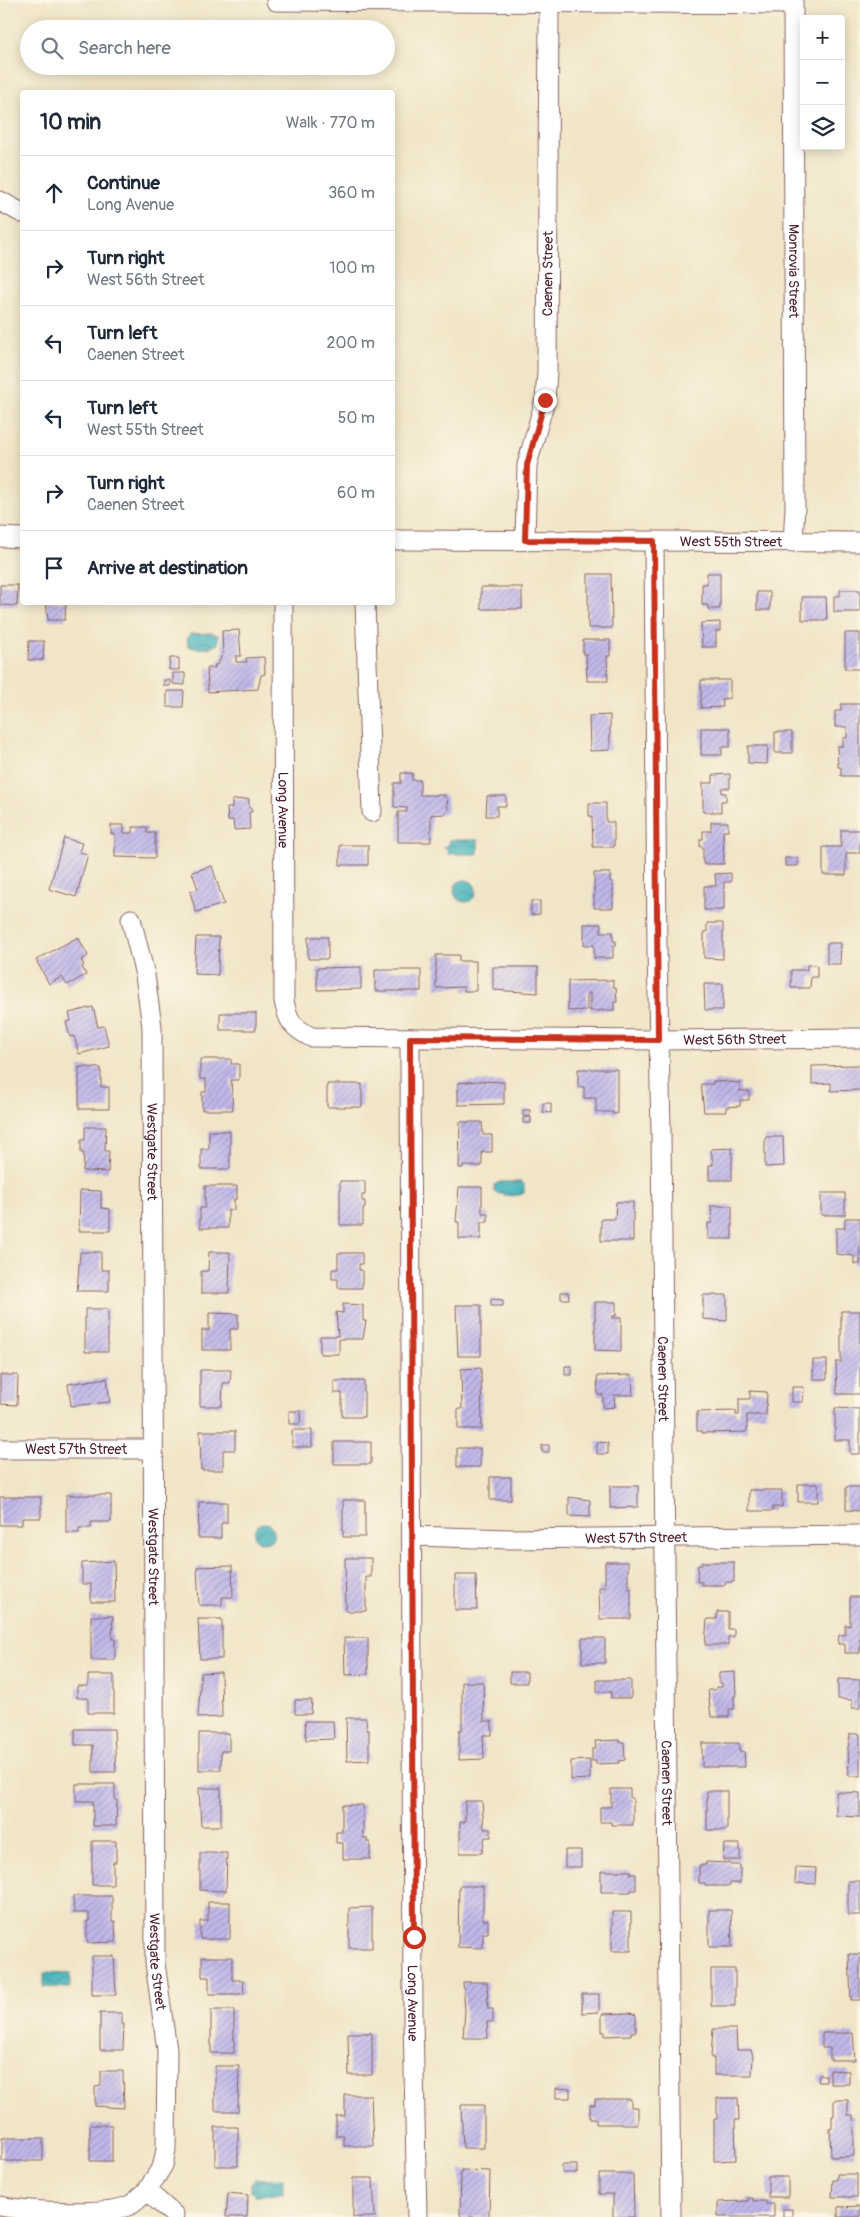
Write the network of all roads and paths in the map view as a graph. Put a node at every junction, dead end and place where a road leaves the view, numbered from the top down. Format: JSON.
{"nodes":[{"id":1,"x":276,"y":1,"type":"edge"},
{"id":2,"x":793,"y":2,"type":"edge"},
{"id":3,"x":549,"y":4,"type":"junction"},
{"id":4,"x":0,"y":201,"type":"edge"},
{"id":5,"x":20,"y":212,"type":"edge"},
{"id":6,"x":0,"y":537,"type":"edge"},
{"id":7,"x":20,"y":538,"type":"edge"},
{"id":8,"x":395,"y":540,"type":"edge"},
{"id":9,"x":525,"y":540,"type":"junction"},
{"id":10,"x":654,"y":541,"type":"junction"},
{"id":11,"x":793,"y":542,"type":"junction"},
{"id":12,"x":860,"y":542,"type":"edge"},
{"id":13,"x":283,"y":605,"type":"edge"},
{"id":14,"x":365,"y":605,"type":"edge"},
{"id":15,"x":372,"y":812,"type":"dead end"},
{"id":16,"x":131,"y":919,"type":"dead end"},
{"id":17,"x":287,"y":1017,"type":"joint"},
{"id":18,"x":410,"y":1038,"type":"junction"},
{"id":19,"x":860,"y":1038,"type":"edge"},
{"id":20,"x":658,"y":1040,"type":"junction"},
{"id":21,"x":0,"y":1449,"type":"edge"},
{"id":22,"x":152,"y":1449,"type":"junction"},
{"id":23,"x":412,"y":1536,"type":"junction"},
{"id":24,"x":860,"y":1536,"type":"edge"},
{"id":25,"x":665,"y":1538,"type":"junction"},
{"id":26,"x":147,"y":2191,"type":"junction"},
{"id":27,"x":0,"y":2206,"type":"edge"},
{"id":28,"x":174,"y":2215,"type":"dead end"},
{"id":29,"x":416,"y":2217,"type":"edge"},
{"id":30,"x":671,"y":2217,"type":"edge"}],
"edges":[{"from":1,"to":3,"type":"street"},
{"from":2,"to":3,"type":"street"},
{"from":2,"to":11,"type":"street","name":"Monrovia Street"},
{"from":3,"to":9,"type":"street","name":"Caenen Street"},
{"from":4,"to":5,"type":"street"},
{"from":6,"to":7,"type":"street"},
{"from":8,"to":9,"type":"street","name":"West 55th Street"},
{"from":9,"to":10,"type":"street","name":"West 55th Street"},
{"from":10,"to":11,"type":"street","name":"West 55th Street"},
{"from":10,"to":20,"type":"street","name":"Caenen Street"},
{"from":11,"to":12,"type":"street","name":"West 55th Street"},
{"from":13,"to":17,"type":"street","name":"Long Avenue"},
{"from":14,"to":15,"type":"street"},
{"from":16,"to":22,"type":"street","name":"Westgate Street"},
{"from":17,"to":18,"type":"street","name":"West 56th Street"},
{"from":18,"to":20,"type":"street","name":"West 56th Street"},
{"from":18,"to":23,"type":"street","name":"Long Avenue"},
{"from":19,"to":20,"type":"street","name":"West 56th Street"},
{"from":20,"to":25,"type":"street","name":"Caenen Street"},
{"from":21,"to":22,"type":"street","name":"West 57th Street"},
{"from":22,"to":26,"type":"street","name":"Westgate Street"},
{"from":23,"to":25,"type":"street","name":"West 57th Street"},
{"from":23,"to":29,"type":"street","name":"Long Avenue"},
{"from":24,"to":25,"type":"street","name":"West 57th Street"},
{"from":25,"to":30,"type":"street","name":"Caenen Street"},
{"from":26,"to":27,"type":"street","name":"Westgate Street"},
{"from":26,"to":28,"type":"street"}]}
